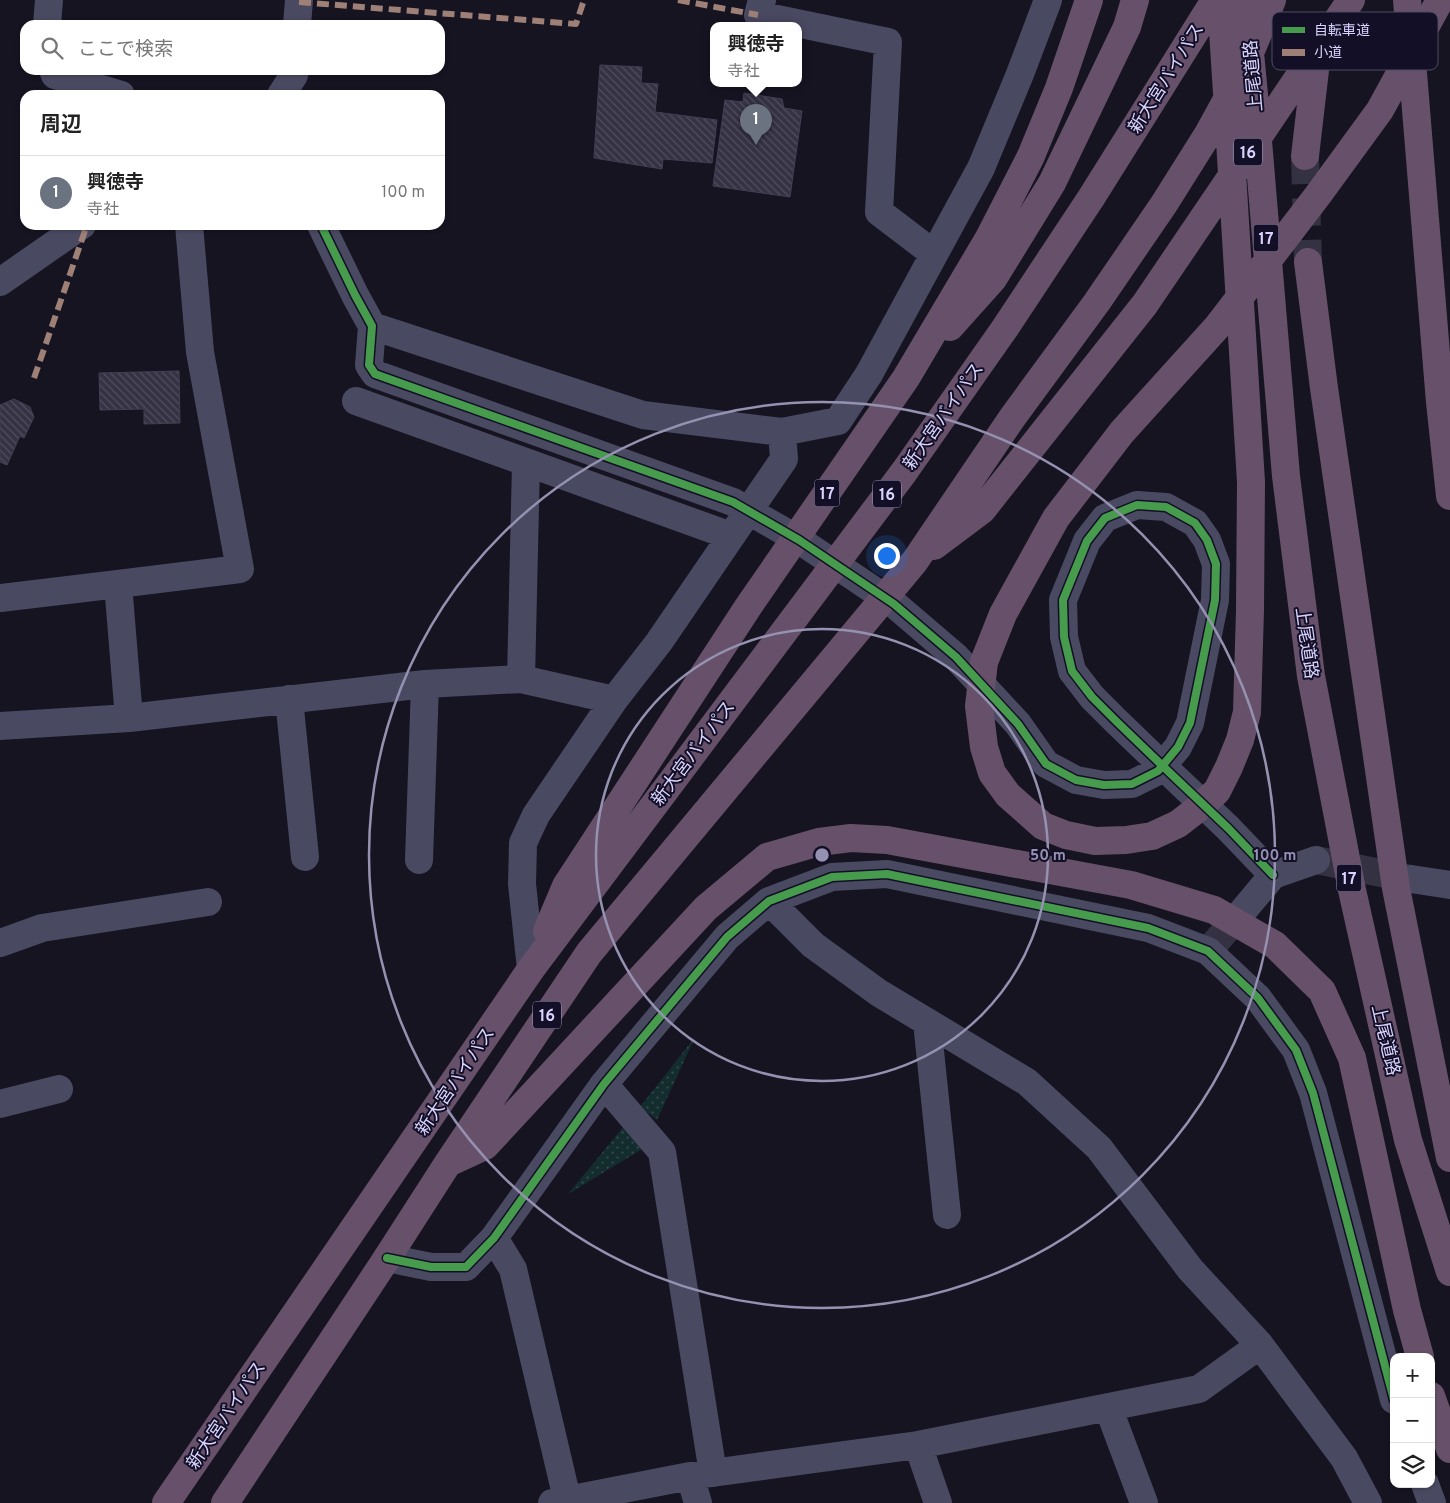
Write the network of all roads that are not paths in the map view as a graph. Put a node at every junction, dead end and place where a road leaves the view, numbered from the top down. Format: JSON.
{"nodes":[{"id":1,"x":49,"y":0,"type":"edge"},
{"id":2,"x":299,"y":0,"type":"edge"},
{"id":3,"x":762,"y":0,"type":"edge"},
{"id":4,"x":1048,"y":0,"type":"edge"},
{"id":5,"x":1089,"y":0,"type":"edge"},
{"id":6,"x":1135,"y":0,"type":"edge"},
{"id":7,"x":1214,"y":0,"type":"edge"},
{"id":8,"x":1221,"y":0,"type":"edge"},
{"id":9,"x":1245,"y":0,"type":"edge"},
{"id":10,"x":1272,"y":0,"type":"edge"},
{"id":11,"x":1351,"y":0,"type":"edge"},
{"id":12,"x":1440,"y":0,"type":"edge"},
{"id":13,"x":1343,"y":12,"type":"edge"},
{"id":14,"x":1433,"y":12,"type":"edge"},
{"id":15,"x":47,"y":20,"type":"edge"},
{"id":16,"x":297,"y":20,"type":"edge"},
{"id":17,"x":792,"y":22,"type":"edge"},
{"id":18,"x":802,"y":24,"type":"edge"},
{"id":19,"x":1303,"y":70,"type":"edge"},
{"id":20,"x":1315,"y":70,"type":"edge"},
{"id":21,"x":1402,"y":70,"type":"edge"},
{"id":22,"x":1412,"y":70,"type":"edge"},
{"id":23,"x":55,"y":75,"type":"edge"},
{"id":24,"x":294,"y":75,"type":"edge"},
{"id":25,"x":104,"y":90,"type":"edge"},
{"id":26,"x":284,"y":90,"type":"edge"},
{"id":27,"x":1305,"y":156,"type":"tunnel mouth"},
{"id":28,"x":75,"y":230,"type":"edge"},
{"id":29,"x":189,"y":230,"type":"edge"},
{"id":30,"x":323,"y":230,"type":"edge"},
{"id":31,"x":934,"y":254,"type":"junction"},
{"id":32,"x":1308,"y":262,"type":"tunnel mouth"},
{"id":33,"x":0,"y":282,"type":"edge"},
{"id":34,"x":1240,"y":298,"type":"edge"},
{"id":35,"x":1240,"y":298,"type":"edge"},
{"id":36,"x":1240,"y":298,"type":"edge"},
{"id":37,"x":1240,"y":298,"type":"edge"},
{"id":38,"x":372,"y":326,"type":"junction"},
{"id":39,"x":906,"y":378,"type":"junction"},
{"id":40,"x":356,"y":401,"type":"dead end"},
{"id":41,"x":888,"y":404,"type":"junction"},
{"id":42,"x":838,"y":421,"type":"junction"},
{"id":43,"x":782,"y":432,"type":"junction"},
{"id":44,"x":526,"y":462,"type":"junction"},
{"id":45,"x":1450,"y":496,"type":"edge"},
{"id":46,"x":731,"y":536,"type":"junction"},
{"id":47,"x":915,"y":561,"type":"junction"},
{"id":48,"x":118,"y":584,"type":"junction"},
{"id":49,"x":0,"y":598,"type":"edge"},
{"id":50,"x":521,"y":679,"type":"junction"},
{"id":51,"x":425,"y":684,"type":"junction"},
{"id":52,"x":289,"y":699,"type":"junction"},
{"id":53,"x":614,"y":700,"type":"junction"},
{"id":54,"x":129,"y":718,"type":"junction"},
{"id":55,"x":0,"y":726,"type":"edge"},
{"id":56,"x":305,"y":857,"type":"dead end"},
{"id":57,"x":419,"y":860,"type":"dead end"},
{"id":58,"x":1316,"y":860,"type":"tunnel mouth"},
{"id":59,"x":1273,"y":875,"type":"junction"},
{"id":60,"x":1411,"y":879,"type":"tunnel mouth"},
{"id":61,"x":1450,"y":885,"type":"edge"},
{"id":62,"x":769,"y":901,"type":"junction"},
{"id":63,"x":208,"y":902,"type":"dead end"},
{"id":64,"x":1242,"y":912,"type":"tunnel mouth"},
{"id":65,"x":0,"y":943,"type":"edge"},
{"id":66,"x":531,"y":969,"type":"junction"},
{"id":67,"x":928,"y":1022,"type":"junction"},
{"id":68,"x":604,"y":1084,"type":"junction"},
{"id":69,"x":59,"y":1089,"type":"dead end"},
{"id":70,"x":0,"y":1104,"type":"edge"},
{"id":71,"x":1450,"y":1158,"type":"edge"},
{"id":72,"x":448,"y":1163,"type":"junction"},
{"id":73,"x":947,"y":1215,"type":"dead end"},
{"id":74,"x":494,"y":1238,"type":"junction"},
{"id":75,"x":387,"y":1258,"type":"junction"},
{"id":76,"x":1450,"y":1272,"type":"edge"},
{"id":77,"x":1260,"y":1345,"type":"junction"},
{"id":78,"x":1419,"y":1353,"type":"edge"},
{"id":79,"x":1393,"y":1398,"type":"edge"},
{"id":80,"x":1432,"y":1398,"type":"edge"},
{"id":81,"x":1108,"y":1407,"type":"junction"},
{"id":82,"x":918,"y":1445,"type":"junction"},
{"id":83,"x":1450,"y":1449,"type":"edge"},
{"id":84,"x":701,"y":1475,"type":"junction"},
{"id":85,"x":1426,"y":1488,"type":"edge"},
{"id":86,"x":563,"y":1502,"type":"edge"},
{"id":87,"x":166,"y":1503,"type":"edge"},
{"id":88,"x":225,"y":1503,"type":"edge"},
{"id":89,"x":698,"y":1503,"type":"edge"},
{"id":90,"x":938,"y":1503,"type":"edge"},
{"id":91,"x":1144,"y":1503,"type":"edge"},
{"id":92,"x":1368,"y":1503,"type":"edge"},
{"id":93,"x":1432,"y":1503,"type":"edge"}],
"edges":[{"from":1,"to":15,"type":"street"},
{"from":2,"to":16,"type":"street"},
{"from":3,"to":17,"type":"street"},
{"from":4,"to":31,"type":"street"},
{"from":5,"to":39,"type":"highway","number":"17"},
{"from":6,"to":39,"type":"highway"},
{"from":7,"to":66,"type":"highway","name":"新大宮バイパス","number":"16"},
{"from":8,"to":34,"type":"highway"},
{"from":9,"to":76,"type":"highway","name":"上尾道路","number":"17"},
{"from":10,"to":47,"type":"highway"},
{"from":11,"to":13,"type":"highway","number":"16"},
{"from":12,"to":14,"type":"highway"},
{"from":18,"to":31,"type":"street"},
{"from":19,"to":47,"type":"highway","number":"16"},
{"from":20,"to":27,"type":"highway"},
{"from":21,"to":37,"type":"highway"},
{"from":22,"to":45,"type":"highway"},
{"from":23,"to":25,"type":"street"},
{"from":24,"to":26,"type":"street"},
{"from":28,"to":33,"type":"street"},
{"from":29,"to":48,"type":"street"},
{"from":30,"to":38,"type":"street"},
{"from":31,"to":42,"type":"street"},
{"from":32,"to":71,"type":"highway"},
{"from":35,"to":36,"type":"highway"},
{"from":38,"to":43,"type":"street"},
{"from":38,"to":59,"type":"street"},
{"from":39,"to":41,"type":"highway","number":"17"},
{"from":40,"to":44,"type":"street"},
{"from":41,"to":42,"type":"street"},
{"from":41,"to":66,"type":"highway","number":"17"},
{"from":42,"to":43,"type":"street"},
{"from":43,"to":46,"type":"street"},
{"from":44,"to":46,"type":"street"},
{"from":44,"to":50,"type":"street"},
{"from":46,"to":53,"type":"street"},
{"from":47,"to":72,"type":"highway","number":"16"},
{"from":48,"to":49,"type":"street"},
{"from":48,"to":54,"type":"street"},
{"from":50,"to":51,"type":"street"},
{"from":50,"to":53,"type":"street"},
{"from":51,"to":52,"type":"street"},
{"from":51,"to":57,"type":"street"},
{"from":52,"to":54,"type":"street"},
{"from":52,"to":56,"type":"street"},
{"from":53,"to":66,"type":"street"},
{"from":54,"to":55,"type":"street"},
{"from":58,"to":59,"type":"street"},
{"from":59,"to":64,"type":"street"},
{"from":60,"to":61,"type":"street"},
{"from":62,"to":67,"type":"street"},
{"from":62,"to":68,"type":"street"},
{"from":62,"to":79,"type":"street"},
{"from":63,"to":65,"type":"street"},
{"from":66,"to":87,"type":"highway","name":"新大宮バイパス","number":"16"},
{"from":67,"to":73,"type":"street"},
{"from":67,"to":77,"type":"street"},
{"from":68,"to":74,"type":"street"},
{"from":68,"to":84,"type":"street"},
{"from":69,"to":70,"type":"street"},
{"from":72,"to":75,"type":"highway","number":"16"},
{"from":72,"to":78,"type":"highway"},
{"from":74,"to":75,"type":"street"},
{"from":74,"to":86,"type":"street"},
{"from":75,"to":88,"type":"highway","number":"16"},
{"from":77,"to":81,"type":"street"},
{"from":77,"to":92,"type":"street"},
{"from":80,"to":83,"type":"highway"},
{"from":81,"to":82,"type":"street"},
{"from":81,"to":91,"type":"street"},
{"from":82,"to":84,"type":"street"},
{"from":82,"to":90,"type":"street"},
{"from":84,"to":86,"type":"street"},
{"from":84,"to":89,"type":"street"},
{"from":85,"to":93,"type":"street"}]}
